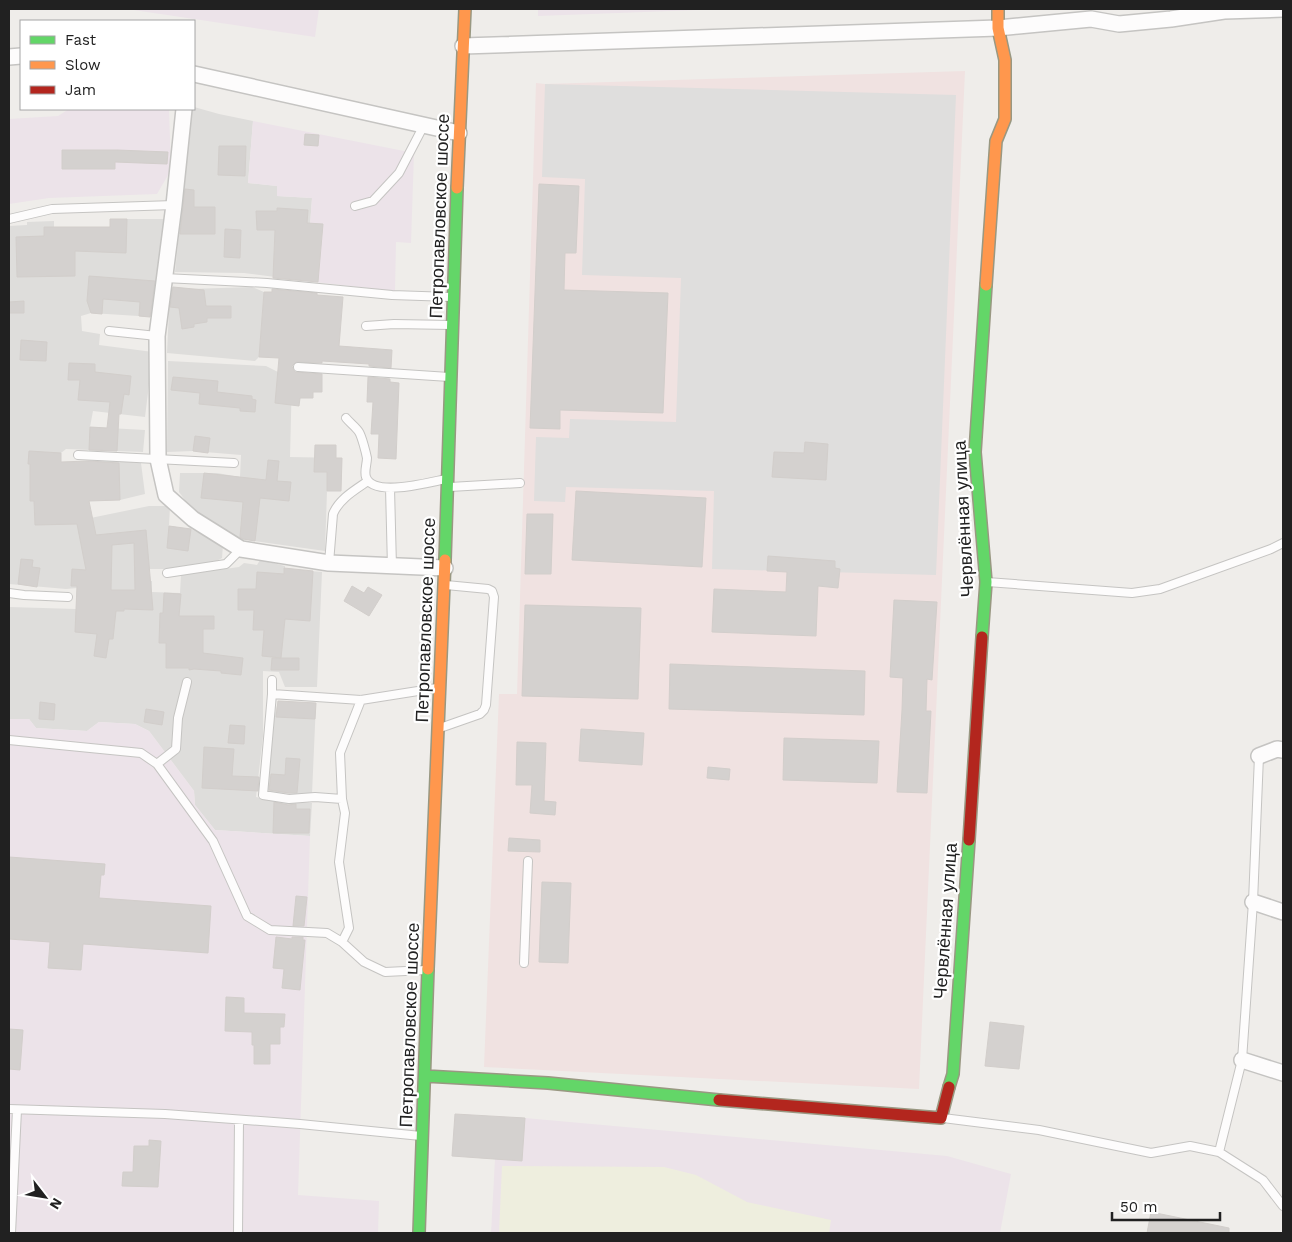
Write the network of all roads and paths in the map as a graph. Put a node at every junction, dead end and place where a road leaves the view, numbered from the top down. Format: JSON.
{"nodes":[{"id":1,"x":465,"y":9,"type":"edge"},
{"id":2,"x":998,"y":9,"type":"edge"},
{"id":3,"x":1283,"y":9,"type":"edge"},
{"id":4,"x":998,"y":28,"type":"junction"},
{"id":5,"x":463,"y":46,"type":"junction"},
{"id":6,"x":195,"y":74,"type":"edge"},
{"id":7,"x":184,"y":110,"type":"edge"},
{"id":8,"x":424,"y":125,"type":"junction"},
{"id":9,"x":459,"y":133,"type":"junction"},
{"id":10,"x":174,"y":205,"type":"junction"},
{"id":11,"x":356,"y":206,"type":"dead end"},
{"id":12,"x":9,"y":219,"type":"edge"},
{"id":13,"x":164,"y":278,"type":"junction"},
{"id":14,"x":454,"y":297,"type":"junction"},
{"id":15,"x":453,"y":325,"type":"junction"},
{"id":16,"x":366,"y":326,"type":"dead end"},
{"id":17,"x":109,"y":331,"type":"dead end"},
{"id":18,"x":157,"y":336,"type":"junction"},
{"id":19,"x":298,"y":368,"type":"dead end"},
{"id":20,"x":451,"y":378,"type":"junction"},
{"id":21,"x":346,"y":418,"type":"dead end"},
{"id":22,"x":78,"y":455,"type":"dead end"},
{"id":23,"x":158,"y":460,"type":"junction"},
{"id":24,"x":234,"y":463,"type":"dead end"},
{"id":25,"x":368,"y":481,"type":"junction"},
{"id":26,"x":448,"y":483,"type":"junction"},
{"id":27,"x":520,"y":483,"type":"dead end"},
{"id":28,"x":390,"y":488,"type":"junction"},
{"id":29,"x":1283,"y":543,"type":"edge"},
{"id":30,"x":241,"y":549,"type":"junction"},
{"id":31,"x":329,"y":563,"type":"junction"},
{"id":32,"x":392,"y":567,"type":"junction"},
{"id":33,"x":445,"y":568,"type":"junction"},
{"id":34,"x":167,"y":573,"type":"dead end"},
{"id":35,"x":986,"y":582,"type":"junction"},
{"id":36,"x":444,"y":585,"type":"junction"},
{"id":37,"x":9,"y":593,"type":"edge"},
{"id":38,"x":68,"y":597,"type":"dead end"},
{"id":39,"x":272,"y":680,"type":"dead end"},
{"id":40,"x":187,"y":682,"type":"dead end"},
{"id":41,"x":439,"y":688,"type":"junction"},
{"id":42,"x":272,"y":694,"type":"junction"},
{"id":43,"x":361,"y":700,"type":"junction"},
{"id":44,"x":438,"y":728,"type":"junction"},
{"id":45,"x":9,"y":740,"type":"edge"},
{"id":46,"x":1283,"y":750,"type":"edge"},
{"id":47,"x":1259,"y":756,"type":"joint"},
{"id":48,"x":157,"y":764,"type":"junction"},
{"id":49,"x":342,"y":799,"type":"junction"},
{"id":50,"x":528,"y":861,"type":"dead end"},
{"id":51,"x":1253,"y":902,"type":"junction"},
{"id":52,"x":1283,"y":912,"type":"edge"},
{"id":53,"x":342,"y":942,"type":"junction"},
{"id":54,"x":524,"y":963,"type":"dead end"},
{"id":55,"x":428,"y":970,"type":"junction"},
{"id":56,"x":1242,"y":1060,"type":"junction"},
{"id":57,"x":1283,"y":1073,"type":"edge"},
{"id":58,"x":425,"y":1076,"type":"junction"},
{"id":59,"x":13,"y":1110,"type":"edge"},
{"id":60,"x":942,"y":1118,"type":"junction"},
{"id":61,"x":239,"y":1120,"type":"junction"},
{"id":62,"x":422,"y":1136,"type":"junction"},
{"id":63,"x":1219,"y":1152,"type":"junction"},
{"id":64,"x":1283,"y":1206,"type":"edge"},
{"id":65,"x":11,"y":1233,"type":"edge"},
{"id":66,"x":238,"y":1233,"type":"edge"},
{"id":67,"x":419,"y":1233,"type":"edge"}],
"edges":[{"from":1,"to":5,"type":"street","name":"Петропавловское шоссе"},
{"from":2,"to":4,"type":"street","name":"Червлённая улица"},
{"from":3,"to":4,"type":"street"},
{"from":4,"to":5,"type":"street"},
{"from":4,"to":35,"type":"street","name":"Червлённая улица"},
{"from":5,"to":9,"type":"street","name":"Петропавловское шоссе"},
{"from":6,"to":8,"type":"street"},
{"from":7,"to":10,"type":"street"},
{"from":8,"to":9,"type":"street"},
{"from":8,"to":11,"type":"lane"},
{"from":9,"to":14,"type":"street","name":"Петропавловское шоссе"},
{"from":10,"to":12,"type":"lane"},
{"from":10,"to":13,"type":"street"},
{"from":13,"to":14,"type":"lane"},
{"from":13,"to":18,"type":"street"},
{"from":14,"to":15,"type":"street","name":"Петропавловское шоссе"},
{"from":15,"to":16,"type":"lane"},
{"from":15,"to":20,"type":"street","name":"Петропавловское шоссе"},
{"from":17,"to":18,"type":"lane"},
{"from":18,"to":23,"type":"street"},
{"from":19,"to":20,"type":"lane"},
{"from":20,"to":26,"type":"street","name":"Петропавловское шоссе"},
{"from":21,"to":25,"type":"lane"},
{"from":22,"to":23,"type":"lane"},
{"from":23,"to":24,"type":"lane"},
{"from":23,"to":30,"type":"street"},
{"from":25,"to":28,"type":"lane"},
{"from":25,"to":31,"type":"lane"},
{"from":26,"to":27,"type":"lane"},
{"from":26,"to":28,"type":"lane"},
{"from":26,"to":33,"type":"street","name":"Петропавловское шоссе"},
{"from":28,"to":32,"type":"lane"},
{"from":29,"to":35,"type":"lane"},
{"from":30,"to":31,"type":"street"},
{"from":30,"to":34,"type":"lane"},
{"from":31,"to":32,"type":"street"},
{"from":32,"to":33,"type":"street"},
{"from":33,"to":36,"type":"street","name":"Петропавловское шоссе"},
{"from":35,"to":60,"type":"street","name":"Червлённая улица"},
{"from":36,"to":41,"type":"street","name":"Петропавловское шоссе"},
{"from":36,"to":44,"type":"lane"},
{"from":37,"to":38,"type":"lane"},
{"from":39,"to":42,"type":"lane"},
{"from":40,"to":48,"type":"lane"},
{"from":41,"to":43,"type":"lane"},
{"from":41,"to":44,"type":"street","name":"Петропавловское шоссе"},
{"from":42,"to":43,"type":"lane"},
{"from":42,"to":49,"type":"lane"},
{"from":43,"to":49,"type":"lane"},
{"from":44,"to":55,"type":"street","name":"Петропавловское шоссе"},
{"from":45,"to":48,"type":"lane"},
{"from":46,"to":47,"type":"street"},
{"from":47,"to":51,"type":"lane"},
{"from":48,"to":53,"type":"lane"},
{"from":49,"to":53,"type":"lane"},
{"from":50,"to":54,"type":"lane"},
{"from":51,"to":52,"type":"street"},
{"from":51,"to":56,"type":"lane"},
{"from":53,"to":55,"type":"lane"},
{"from":55,"to":58,"type":"street","name":"Петропавловское шоссе"},
{"from":56,"to":57,"type":"street"},
{"from":56,"to":63,"type":"lane"},
{"from":58,"to":60,"type":"street"},
{"from":58,"to":62,"type":"street","name":"Петропавловское шоссе"},
{"from":59,"to":61,"type":"lane"},
{"from":59,"to":65,"type":"lane"},
{"from":60,"to":63,"type":"lane"},
{"from":61,"to":62,"type":"lane"},
{"from":61,"to":66,"type":"lane"},
{"from":62,"to":67,"type":"street","name":"Петропавловское шоссе"},
{"from":63,"to":64,"type":"lane"}]}
